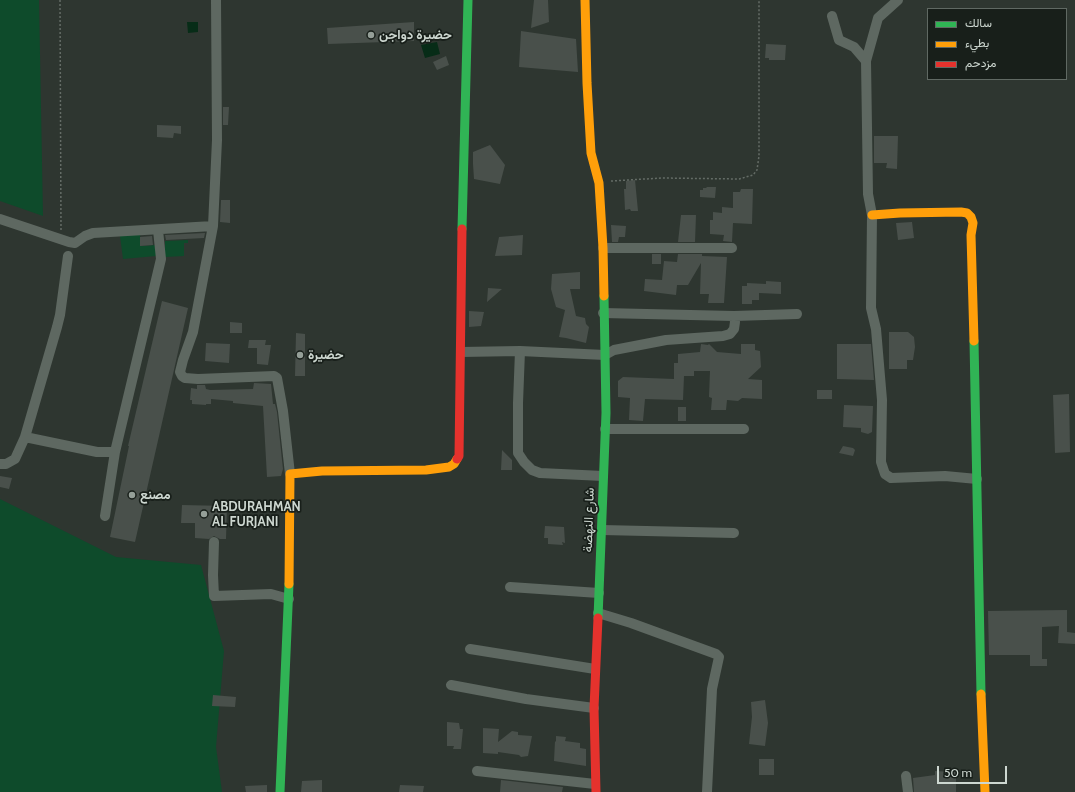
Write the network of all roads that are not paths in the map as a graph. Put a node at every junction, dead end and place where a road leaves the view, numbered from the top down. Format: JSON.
{"nodes":[{"id":1,"x":216,"y":0,"type":"edge"},
{"id":2,"x":468,"y":0,"type":"edge"},
{"id":3,"x":585,"y":0,"type":"edge"},
{"id":4,"x":898,"y":0,"type":"edge"},
{"id":5,"x":832,"y":16,"type":"dead end"},
{"id":6,"x":866,"y":61,"type":"junction"},
{"id":7,"x":872,"y":215,"type":"junction"},
{"id":8,"x":0,"y":219,"type":"edge"},
{"id":9,"x":214,"y":226,"type":"junction"},
{"id":10,"x":158,"y":230,"type":"junction"},
{"id":11,"x":603,"y":248,"type":"junction"},
{"id":12,"x":732,"y":248,"type":"dead end"},
{"id":13,"x":68,"y":256,"type":"dead end"},
{"id":14,"x":603,"y":313,"type":"junction"},
{"id":15,"x":797,"y":314,"type":"dead end"},
{"id":16,"x":734,"y":316,"type":"junction"},
{"id":17,"x":520,"y":351,"type":"junction"},
{"id":18,"x":461,"y":352,"type":"junction"},
{"id":19,"x":605,"y":355,"type":"junction"},
{"id":20,"x":605,"y":429,"type":"junction"},
{"id":21,"x":744,"y":429,"type":"dead end"},
{"id":22,"x":26,"y":437,"type":"junction"},
{"id":23,"x":115,"y":452,"type":"junction"},
{"id":24,"x":0,"y":464,"type":"edge"},
{"id":25,"x":290,"y":474,"type":"junction"},
{"id":26,"x":603,"y":476,"type":"junction"},
{"id":27,"x":976,"y":479,"type":"junction"},
{"id":28,"x":105,"y":516,"type":"dead end"},
{"id":29,"x":602,"y":530,"type":"junction"},
{"id":30,"x":734,"y":533,"type":"dead end"},
{"id":31,"x":214,"y":542,"type":"dead end"},
{"id":32,"x":510,"y":587,"type":"dead end"},
{"id":33,"x":598,"y":593,"type":"junction"},
{"id":34,"x":289,"y":599,"type":"junction"},
{"id":35,"x":598,"y":613,"type":"junction"},
{"id":36,"x":470,"y":649,"type":"dead end"},
{"id":37,"x":595,"y":669,"type":"junction"},
{"id":38,"x":450,"y":685,"type":"dead end"},
{"id":39,"x":594,"y":708,"type":"junction"},
{"id":40,"x":477,"y":771,"type":"dead end"},
{"id":41,"x":906,"y":776,"type":"dead end"},
{"id":42,"x":596,"y":788,"type":"edge"},
{"id":43,"x":280,"y":792,"type":"edge"},
{"id":44,"x":707,"y":792,"type":"edge"},
{"id":45,"x":908,"y":792,"type":"edge"},
{"id":46,"x":985,"y":792,"type":"edge"}],
"edges":[{"from":1,"to":9,"type":"street"},
{"from":2,"to":18,"type":"street"},
{"from":3,"to":11,"type":"street","name":"شارع النهضة"},
{"from":4,"to":6,"type":"street"},
{"from":5,"to":6,"type":"street"},
{"from":6,"to":7,"type":"street"},
{"from":7,"to":27,"type":"street"},
{"from":7,"to":27,"type":"street"},
{"from":8,"to":10,"type":"street"},
{"from":9,"to":10,"type":"street"},
{"from":9,"to":25,"type":"street"},
{"from":10,"to":23,"type":"street"},
{"from":11,"to":12,"type":"street"},
{"from":11,"to":14,"type":"street","name":"شارع النهضة"},
{"from":13,"to":22,"type":"street"},
{"from":14,"to":16,"type":"street"},
{"from":14,"to":19,"type":"street","name":"شارع النهضة"},
{"from":15,"to":16,"type":"street"},
{"from":16,"to":19,"type":"street"},
{"from":17,"to":18,"type":"street"},
{"from":17,"to":19,"type":"street"},
{"from":17,"to":26,"type":"street"},
{"from":18,"to":25,"type":"street"},
{"from":19,"to":20,"type":"street","name":"شارع النهضة"},
{"from":20,"to":21,"type":"street"},
{"from":20,"to":26,"type":"street","name":"شارع النهضة"},
{"from":22,"to":23,"type":"street"},
{"from":22,"to":24,"type":"street"},
{"from":23,"to":28,"type":"street"},
{"from":25,"to":34,"type":"street"},
{"from":26,"to":29,"type":"street","name":"شارع النهضة"},
{"from":27,"to":46,"type":"street"},
{"from":29,"to":30,"type":"street"},
{"from":29,"to":33,"type":"street","name":"شارع النهضة"},
{"from":31,"to":34,"type":"street"},
{"from":32,"to":33,"type":"street"},
{"from":33,"to":35,"type":"street","name":"شارع النهضة"},
{"from":34,"to":43,"type":"street"},
{"from":35,"to":37,"type":"street","name":"شارع النهضة"},
{"from":35,"to":44,"type":"street"},
{"from":36,"to":37,"type":"street"},
{"from":37,"to":39,"type":"street","name":"شارع النهضة"},
{"from":38,"to":39,"type":"street"},
{"from":39,"to":42,"type":"street","name":"شارع النهضة"},
{"from":40,"to":42,"type":"street"},
{"from":41,"to":45,"type":"street"}]}
